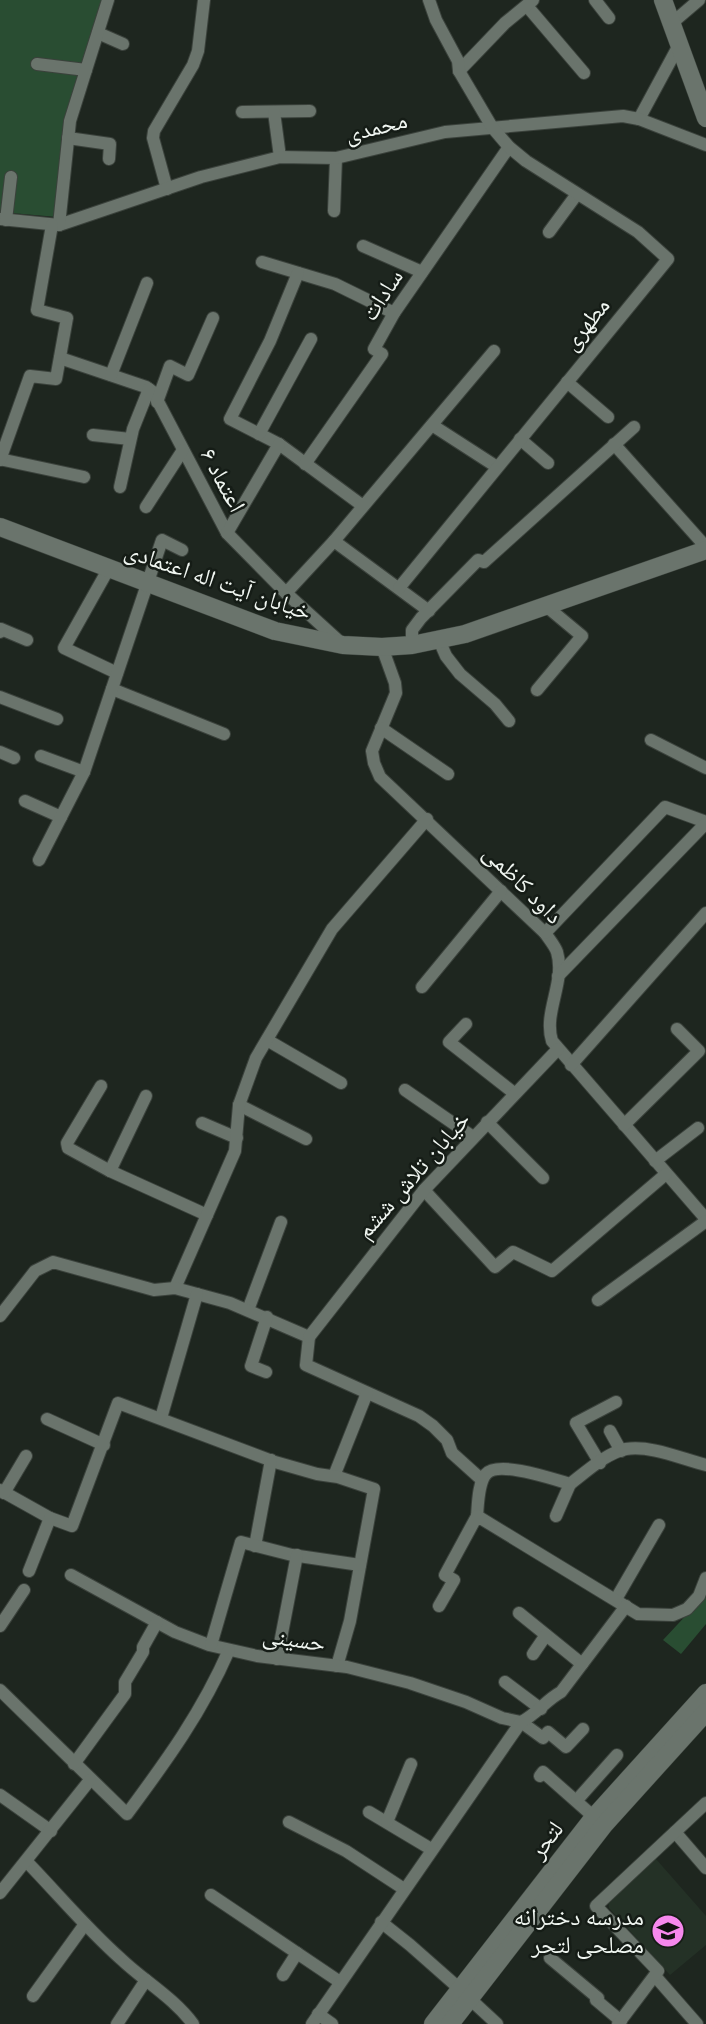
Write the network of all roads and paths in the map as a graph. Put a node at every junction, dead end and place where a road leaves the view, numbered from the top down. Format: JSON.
{"nodes":[{"id":1,"x":108,"y":0,"type":"edge"},
{"id":2,"x":204,"y":0,"type":"edge"},
{"id":3,"x":429,"y":0,"type":"edge"},
{"id":4,"x":595,"y":0,"type":"edge"},
{"id":5,"x":663,"y":0,"type":"edge"},
{"id":6,"x":699,"y":0,"type":"edge"},
{"id":7,"x":526,"y":4,"type":"edge"},
{"id":8,"x":609,"y":18,"type":"dead end"},
{"id":9,"x":671,"y":23,"type":"junction"},
{"id":10,"x":98,"y":33,"type":"junction"},
{"id":11,"x":123,"y":44,"type":"dead end"},
{"id":12,"x":678,"y":45,"type":"junction"},
{"id":13,"x":37,"y":64,"type":"dead end"},
{"id":14,"x":86,"y":71,"type":"junction"},
{"id":15,"x":459,"y":71,"type":"junction"},
{"id":16,"x":584,"y":73,"type":"dead end"},
{"id":17,"x":310,"y":111,"type":"dead end"},
{"id":18,"x":242,"y":112,"type":"dead end"},
{"id":19,"x":274,"y":112,"type":"junction"},
{"id":20,"x":706,"y":117,"type":"edge"},
{"id":21,"x":639,"y":119,"type":"junction"},
{"id":22,"x":492,"y":127,"type":"junction"},
{"id":23,"x":68,"y":138,"type":"junction"},
{"id":24,"x":706,"y":145,"type":"edge"},
{"id":25,"x":509,"y":147,"type":"junction"},
{"id":26,"x":280,"y":157,"type":"junction"},
{"id":27,"x":336,"y":158,"type":"junction"},
{"id":28,"x":109,"y":159,"type":"dead end"},
{"id":29,"x":11,"y":177,"type":"dead end"},
{"id":30,"x":167,"y":189,"type":"junction"},
{"id":31,"x":577,"y":194,"type":"junction"},
{"id":32,"x":334,"y":211,"type":"dead end"},
{"id":33,"x":3,"y":220,"type":"edge"},
{"id":34,"x":56,"y":225,"type":"junction"},
{"id":35,"x":550,"y":232,"type":"dead end"},
{"id":36,"x":363,"y":247,"type":"dead end"},
{"id":37,"x":262,"y":262,"type":"dead end"},
{"id":38,"x":422,"y":272,"type":"junction"},
{"id":39,"x":298,"y":273,"type":"junction"},
{"id":40,"x":147,"y":283,"type":"dead end"},
{"id":41,"x":394,"y":313,"type":"junction"},
{"id":42,"x":213,"y":318,"type":"dead end"},
{"id":43,"x":311,"y":339,"type":"dead end"},
{"id":44,"x":494,"y":351,"type":"dead end"},
{"id":45,"x":60,"y":358,"type":"junction"},
{"id":46,"x":111,"y":375,"type":"junction"},
{"id":47,"x":567,"y":382,"type":"junction"},
{"id":48,"x":149,"y":389,"type":"junction"},
{"id":49,"x":158,"y":402,"type":"junction"},
{"id":50,"x":608,"y":417,"type":"dead end"},
{"id":51,"x":432,"y":425,"type":"junction"},
{"id":52,"x":634,"y":427,"type":"dead end"},
{"id":53,"x":259,"y":433,"type":"junction"},
{"id":54,"x":93,"y":435,"type":"dead end"},
{"id":55,"x":130,"y":439,"type":"junction"},
{"id":56,"x":520,"y":439,"type":"junction"},
{"id":57,"x":279,"y":444,"type":"junction"},
{"id":58,"x":614,"y":444,"type":"junction"},
{"id":59,"x":183,"y":450,"type":"junction"},
{"id":60,"x":0,"y":460,"type":"edge"},
{"id":61,"x":548,"y":463,"type":"dead end"},
{"id":62,"x":306,"y":464,"type":"junction"},
{"id":63,"x":497,"y":467,"type":"junction"},
{"id":64,"x":84,"y":477,"type":"dead end"},
{"id":65,"x":120,"y":486,"type":"dead end"},
{"id":66,"x":363,"y":506,"type":"junction"},
{"id":67,"x":146,"y":507,"type":"dead end"},
{"id":68,"x":0,"y":527,"type":"edge"},
{"id":69,"x":227,"y":533,"type":"junction"},
{"id":70,"x":334,"y":541,"type":"junction"},
{"id":71,"x":706,"y":549,"type":"edge"},
{"id":72,"x":182,"y":550,"type":"dead end"},
{"id":73,"x":109,"y":568,"type":"junction"},
{"id":74,"x":149,"y":583,"type":"junction"},
{"id":75,"x":400,"y":588,"type":"junction"},
{"id":76,"x":286,"y":593,"type":"junction"},
{"id":77,"x":546,"y":606,"type":"junction"},
{"id":78,"x":429,"y":611,"type":"junction"},
{"id":79,"x":0,"y":632,"type":"edge"},
{"id":80,"x":27,"y":640,"type":"dead end"},
{"id":81,"x":439,"y":640,"type":"junction"},
{"id":82,"x":343,"y":645,"type":"junction"},
{"id":83,"x":412,"y":645,"type":"junction"},
{"id":84,"x":382,"y":647,"type":"junction"},
{"id":85,"x":117,"y":673,"type":"junction"},
{"id":86,"x":112,"y":690,"type":"junction"},
{"id":87,"x":537,"y":690,"type":"dead end"},
{"id":88,"x":0,"y":697,"type":"edge"},
{"id":89,"x":57,"y":719,"type":"dead end"},
{"id":90,"x":509,"y":721,"type":"dead end"},
{"id":91,"x":381,"y":729,"type":"junction"},
{"id":92,"x":224,"y":734,"type":"dead end"},
{"id":93,"x":651,"y":740,"type":"dead end"},
{"id":94,"x":0,"y":752,"type":"edge"},
{"id":95,"x":41,"y":756,"type":"dead end"},
{"id":96,"x":14,"y":758,"type":"dead end"},
{"id":97,"x":706,"y":768,"type":"edge"},
{"id":98,"x":84,"y":772,"type":"junction"},
{"id":99,"x":448,"y":774,"type":"dead end"},
{"id":100,"x":25,"y":802,"type":"dead end"},
{"id":101,"x":61,"y":817,"type":"junction"},
{"id":102,"x":427,"y":820,"type":"junction"},
{"id":103,"x":706,"y":822,"type":"edge"},
{"id":104,"x":39,"y":860,"type":"dead end"},
{"id":105,"x":501,"y":891,"type":"junction"},
{"id":106,"x":703,"y":922,"type":"edge"},
{"id":107,"x":545,"y":933,"type":"junction"},
{"id":108,"x":558,"y":976,"type":"junction"},
{"id":109,"x":422,"y":987,"type":"dead end"},
{"id":110,"x":466,"y":1024,"type":"dead end"},
{"id":111,"x":677,"y":1029,"type":"dead end"},
{"id":112,"x":267,"y":1040,"type":"junction"},
{"id":113,"x":558,"y":1049,"type":"junction"},
{"id":114,"x":571,"y":1065,"type":"junction"},
{"id":115,"x":341,"y":1083,"type":"dead end"},
{"id":116,"x":101,"y":1086,"type":"dead end"},
{"id":117,"x":405,"y":1090,"type":"dead end"},
{"id":118,"x":514,"y":1093,"type":"junction"},
{"id":119,"x":146,"y":1096,"type":"dead end"},
{"id":120,"x":239,"y":1105,"type":"junction"},
{"id":121,"x":487,"y":1122,"type":"junction"},
{"id":122,"x":201,"y":1124,"type":"dead end"},
{"id":123,"x":624,"y":1125,"type":"junction"},
{"id":124,"x":698,"y":1128,"type":"dead end"},
{"id":125,"x":473,"y":1137,"type":"junction"},
{"id":126,"x":237,"y":1138,"type":"junction"},
{"id":127,"x":306,"y":1139,"type":"dead end"},
{"id":128,"x":655,"y":1161,"type":"junction"},
{"id":129,"x":110,"y":1171,"type":"junction"},
{"id":130,"x":666,"y":1174,"type":"junction"},
{"id":131,"x":543,"y":1178,"type":"dead end"},
{"id":132,"x":424,"y":1190,"type":"junction"},
{"id":133,"x":207,"y":1215,"type":"junction"},
{"id":134,"x":706,"y":1220,"type":"edge"},
{"id":135,"x":281,"y":1222,"type":"dead end"},
{"id":136,"x":175,"y":1288,"type":"junction"},
{"id":137,"x":197,"y":1294,"type":"junction"},
{"id":138,"x":598,"y":1300,"type":"dead end"},
{"id":139,"x":248,"y":1310,"type":"junction"},
{"id":140,"x":0,"y":1316,"type":"edge"},
{"id":141,"x":267,"y":1317,"type":"junction"},
{"id":142,"x":309,"y":1337,"type":"junction"},
{"id":143,"x":266,"y":1372,"type":"dead end"},
{"id":144,"x":367,"y":1392,"type":"junction"},
{"id":145,"x":616,"y":1402,"type":"dead end"},
{"id":146,"x":161,"y":1418,"type":"junction"},
{"id":147,"x":47,"y":1419,"type":"dead end"},
{"id":148,"x":610,"y":1431,"type":"dead end"},
{"id":149,"x":104,"y":1445,"type":"junction"},
{"id":150,"x":621,"y":1451,"type":"junction"},
{"id":151,"x":26,"y":1456,"type":"dead end"},
{"id":152,"x":271,"y":1460,"type":"junction"},
{"id":153,"x":600,"y":1462,"type":"junction"},
{"id":154,"x":706,"y":1465,"type":"edge"},
{"id":155,"x":334,"y":1476,"type":"junction"},
{"id":156,"x":482,"y":1480,"type":"junction"},
{"id":157,"x":570,"y":1484,"type":"junction"},
{"id":158,"x":2,"y":1492,"type":"edge"},
{"id":159,"x":477,"y":1516,"type":"junction"},
{"id":160,"x":556,"y":1516,"type":"dead end"},
{"id":161,"x":50,"y":1518,"type":"junction"},
{"id":162,"x":659,"y":1525,"type":"dead end"},
{"id":163,"x":255,"y":1546,"type":"junction"},
{"id":164,"x":297,"y":1555,"type":"junction"},
{"id":165,"x":360,"y":1565,"type":"junction"},
{"id":166,"x":29,"y":1571,"type":"dead end"},
{"id":167,"x":71,"y":1575,"type":"dead end"},
{"id":168,"x":706,"y":1578,"type":"edge"},
{"id":169,"x":24,"y":1590,"type":"dead end"},
{"id":170,"x":621,"y":1602,"type":"junction"},
{"id":171,"x":439,"y":1606,"type":"dead end"},
{"id":172,"x":519,"y":1613,"type":"dead end"},
{"id":173,"x":157,"y":1622,"type":"junction"},
{"id":174,"x":0,"y":1626,"type":"edge"},
{"id":175,"x":546,"y":1635,"type":"junction"},
{"id":176,"x":211,"y":1645,"type":"junction"},
{"id":177,"x":229,"y":1650,"type":"junction"},
{"id":178,"x":533,"y":1654,"type":"dead end"},
{"id":179,"x":277,"y":1659,"type":"junction"},
{"id":180,"x":582,"y":1664,"type":"junction"},
{"id":181,"x":337,"y":1666,"type":"junction"},
{"id":182,"x":505,"y":1682,"type":"dead end"},
{"id":183,"x":0,"y":1690,"type":"edge"},
{"id":184,"x":706,"y":1699,"type":"edge"},
{"id":185,"x":541,"y":1709,"type":"junction"},
{"id":186,"x":521,"y":1722,"type":"junction"},
{"id":187,"x":583,"y":1729,"type":"dead end"},
{"id":188,"x":617,"y":1755,"type":"dead end"},
{"id":189,"x":657,"y":1755,"type":"junction"},
{"id":190,"x":74,"y":1764,"type":"junction"},
{"id":191,"x":411,"y":1764,"type":"dead end"},
{"id":192,"x":540,"y":1776,"type":"dead end"},
{"id":193,"x":90,"y":1780,"type":"junction"},
{"id":194,"x":0,"y":1795,"type":"edge"},
{"id":195,"x":576,"y":1800,"type":"junction"},
{"id":196,"x":704,"y":1808,"type":"edge"},
{"id":197,"x":369,"y":1812,"type":"dead end"},
{"id":198,"x":594,"y":1817,"type":"junction"},
{"id":199,"x":289,"y":1822,"type":"dead end"},
{"id":200,"x":387,"y":1822,"type":"junction"},
{"id":201,"x":51,"y":1831,"type":"junction"},
{"id":202,"x":675,"y":1832,"type":"junction"},
{"id":203,"x":431,"y":1849,"type":"junction"},
{"id":204,"x":27,"y":1862,"type":"junction"},
{"id":205,"x":706,"y":1868,"type":"edge"},
{"id":206,"x":404,"y":1889,"type":"junction"},
{"id":207,"x":0,"y":1893,"type":"edge"},
{"id":208,"x":211,"y":1895,"type":"dead end"},
{"id":209,"x":381,"y":1922,"type":"junction"},
{"id":210,"x":85,"y":1924,"type":"junction"},
{"id":211,"x":297,"y":1953,"type":"junction"},
{"id":212,"x":550,"y":1958,"type":"dead end"},
{"id":213,"x":283,"y":1975,"type":"dead end"},
{"id":214,"x":654,"y":1976,"type":"junction"},
{"id":215,"x":146,"y":1980,"type":"junction"},
{"id":216,"x":340,"y":1982,"type":"junction"},
{"id":217,"x":466,"y":1995,"type":"junction"},
{"id":218,"x":33,"y":1996,"type":"dead end"},
{"id":219,"x":315,"y":2019,"type":"edge"},
{"id":220,"x":619,"y":2022,"type":"edge"},
{"id":221,"x":117,"y":2024,"type":"edge"},
{"id":222,"x":193,"y":2024,"type":"edge"},
{"id":223,"x":332,"y":2024,"type":"edge"},
{"id":224,"x":433,"y":2024,"type":"edge"},
{"id":225,"x":450,"y":2024,"type":"edge"},
{"id":226,"x":497,"y":2024,"type":"edge"},
{"id":227,"x":697,"y":2024,"type":"edge"}],
"edges":[{"from":1,"to":10,"type":"street"},
{"from":2,"to":30,"type":"street"},
{"from":3,"to":15,"type":"street","name":"مطهری"},
{"from":4,"to":8,"type":"street"},
{"from":5,"to":9,"type":"main road"},
{"from":6,"to":9,"type":"street"},
{"from":7,"to":15,"type":"street"},
{"from":7,"to":16,"type":"street"},
{"from":9,"to":12,"type":"main road"},
{"from":10,"to":11,"type":"street"},
{"from":10,"to":14,"type":"street"},
{"from":12,"to":20,"type":"main road"},
{"from":12,"to":21,"type":"street"},
{"from":13,"to":14,"type":"street"},
{"from":14,"to":23,"type":"street"},
{"from":15,"to":22,"type":"street","name":"مطهری"},
{"from":17,"to":19,"type":"street"},
{"from":18,"to":19,"type":"street"},
{"from":19,"to":26,"type":"street"},
{"from":21,"to":22,"type":"street","name":"محمدی"},
{"from":21,"to":24,"type":"street","name":"محمدی"},
{"from":22,"to":25,"type":"street","name":"مطهری"},
{"from":22,"to":27,"type":"street","name":"محمدی"},
{"from":23,"to":28,"type":"street"},
{"from":23,"to":34,"type":"street"},
{"from":25,"to":31,"type":"street","name":"مطهری"},
{"from":25,"to":38,"type":"street","name":"سادات"},
{"from":26,"to":27,"type":"street","name":"محمدی"},
{"from":26,"to":30,"type":"street","name":"محمدی"},
{"from":27,"to":32,"type":"street"},
{"from":29,"to":33,"type":"street"},
{"from":30,"to":34,"type":"street","name":"محمدی"},
{"from":31,"to":35,"type":"street"},
{"from":31,"to":47,"type":"street","name":"مطهری"},
{"from":33,"to":34,"type":"street"},
{"from":34,"to":45,"type":"street"},
{"from":36,"to":38,"type":"street"},
{"from":37,"to":39,"type":"street"},
{"from":38,"to":41,"type":"street","name":"سادات"},
{"from":39,"to":41,"type":"street"},
{"from":39,"to":53,"type":"street"},
{"from":40,"to":46,"type":"street"},
{"from":41,"to":62,"type":"street","name":"سادات"},
{"from":42,"to":49,"type":"street"},
{"from":43,"to":53,"type":"street"},
{"from":44,"to":51,"type":"street"},
{"from":45,"to":46,"type":"street"},
{"from":45,"to":60,"type":"street"},
{"from":46,"to":48,"type":"street"},
{"from":47,"to":50,"type":"street"},
{"from":47,"to":56,"type":"street","name":"مطهری"},
{"from":48,"to":49,"type":"street","name":"اعتماد ۶"},
{"from":48,"to":55,"type":"street"},
{"from":49,"to":59,"type":"street","name":"اعتماد ۶"},
{"from":51,"to":63,"type":"street"},
{"from":51,"to":66,"type":"street"},
{"from":52,"to":58,"type":"street"},
{"from":53,"to":57,"type":"street"},
{"from":54,"to":55,"type":"street"},
{"from":55,"to":65,"type":"street"},
{"from":56,"to":61,"type":"street"},
{"from":56,"to":63,"type":"street","name":"مطهری"},
{"from":57,"to":62,"type":"street"},
{"from":57,"to":69,"type":"street"},
{"from":58,"to":71,"type":"street"},
{"from":58,"to":78,"type":"street"},
{"from":59,"to":67,"type":"street"},
{"from":59,"to":69,"type":"street","name":"اعتماد ۶"},
{"from":60,"to":64,"type":"street"},
{"from":62,"to":66,"type":"street"},
{"from":63,"to":75,"type":"street","name":"مطهری"},
{"from":66,"to":70,"type":"street"},
{"from":68,"to":73,"type":"main road","name":"خیابان آیت اله اعتمادی"},
{"from":69,"to":76,"type":"street","name":"اعتماد ۶"},
{"from":70,"to":75,"type":"street"},
{"from":70,"to":76,"type":"street"},
{"from":71,"to":77,"type":"main road","name":"خیابان آیت اله اعتمادی"},
{"from":72,"to":74,"type":"street"},
{"from":73,"to":74,"type":"main road","name":"خیابان آیت اله اعتمادی"},
{"from":73,"to":85,"type":"street"},
{"from":74,"to":82,"type":"main road","name":"خیابان آیت اله اعتمادی"},
{"from":74,"to":85,"type":"street"},
{"from":75,"to":78,"type":"street"},
{"from":76,"to":82,"type":"street","name":"اعتماد ۶"},
{"from":77,"to":81,"type":"main road","name":"خیابان آیت اله اعتمادی"},
{"from":77,"to":87,"type":"street"},
{"from":78,"to":83,"type":"street"},
{"from":79,"to":80,"type":"street"},
{"from":81,"to":83,"type":"main road","name":"خیابان آیت اله اعتمادی"},
{"from":81,"to":90,"type":"street"},
{"from":82,"to":84,"type":"main road","name":"خیابان آیت اله اعتمادی"},
{"from":83,"to":84,"type":"main road","name":"خیابان آیت اله اعتمادی"},
{"from":84,"to":91,"type":"street","name":"داود کاظمی"},
{"from":85,"to":86,"type":"street"},
{"from":86,"to":92,"type":"street"},
{"from":86,"to":98,"type":"street"},
{"from":88,"to":89,"type":"street"},
{"from":91,"to":99,"type":"street"},
{"from":91,"to":102,"type":"street","name":"داود کاظمی"},
{"from":93,"to":97,"type":"street"},
{"from":94,"to":96,"type":"street"},
{"from":95,"to":98,"type":"street"},
{"from":98,"to":101,"type":"street"},
{"from":100,"to":101,"type":"street"},
{"from":101,"to":104,"type":"street"},
{"from":102,"to":105,"type":"street","name":"داود کاظمی"},
{"from":102,"to":112,"type":"street"},
{"from":103,"to":107,"type":"street"},
{"from":103,"to":108,"type":"street"},
{"from":105,"to":107,"type":"street","name":"داود کاظمی"},
{"from":105,"to":109,"type":"street"},
{"from":106,"to":114,"type":"street"},
{"from":107,"to":108,"type":"street","name":"داود کاظمی"},
{"from":108,"to":113,"type":"street","name":"داود کاظمی"},
{"from":110,"to":118,"type":"street"},
{"from":111,"to":123,"type":"street"},
{"from":112,"to":115,"type":"street"},
{"from":112,"to":120,"type":"street"},
{"from":113,"to":114,"type":"street","name":"داود کاظمی"},
{"from":113,"to":118,"type":"street","name":"خیابان تلاش ششم"},
{"from":114,"to":123,"type":"street","name":"داود کاظمی"},
{"from":116,"to":129,"type":"street"},
{"from":117,"to":125,"type":"street"},
{"from":118,"to":121,"type":"street","name":"خیابان تلاش ششم"},
{"from":119,"to":129,"type":"street"},
{"from":120,"to":126,"type":"street"},
{"from":120,"to":127,"type":"street"},
{"from":121,"to":125,"type":"street","name":"خیابان تلاش ششم"},
{"from":121,"to":131,"type":"street"},
{"from":122,"to":126,"type":"street"},
{"from":123,"to":128,"type":"street","name":"داود کاظمی"},
{"from":124,"to":128,"type":"street"},
{"from":125,"to":132,"type":"street","name":"خیابان تلاش ششم"},
{"from":126,"to":133,"type":"street"},
{"from":128,"to":130,"type":"street","name":"داود کاظمی"},
{"from":129,"to":133,"type":"street"},
{"from":130,"to":132,"type":"street"},
{"from":130,"to":134,"type":"street","name":"داود کاظمی"},
{"from":132,"to":142,"type":"street","name":"خیابان تلاش ششم"},
{"from":133,"to":136,"type":"street"},
{"from":134,"to":138,"type":"street"},
{"from":135,"to":139,"type":"street"},
{"from":136,"to":137,"type":"street"},
{"from":136,"to":140,"type":"street"},
{"from":137,"to":139,"type":"street"},
{"from":137,"to":146,"type":"street"},
{"from":139,"to":141,"type":"street"},
{"from":141,"to":142,"type":"street"},
{"from":141,"to":143,"type":"street"},
{"from":142,"to":144,"type":"street"},
{"from":144,"to":155,"type":"street"},
{"from":144,"to":156,"type":"street"},
{"from":145,"to":153,"type":"street"},
{"from":146,"to":149,"type":"street"},
{"from":146,"to":152,"type":"street"},
{"from":147,"to":149,"type":"street"},
{"from":148,"to":150,"type":"street"},
{"from":149,"to":161,"type":"street"},
{"from":150,"to":153,"type":"street"},
{"from":150,"to":154,"type":"street"},
{"from":151,"to":158,"type":"street"},
{"from":152,"to":155,"type":"street"},
{"from":152,"to":163,"type":"street"},
{"from":153,"to":157,"type":"street"},
{"from":155,"to":165,"type":"street"},
{"from":156,"to":157,"type":"street"},
{"from":156,"to":159,"type":"street"},
{"from":157,"to":160,"type":"street"},
{"from":158,"to":161,"type":"street"},
{"from":159,"to":170,"type":"street"},
{"from":159,"to":171,"type":"street"},
{"from":161,"to":166,"type":"street"},
{"from":162,"to":170,"type":"street"},
{"from":163,"to":164,"type":"street"},
{"from":163,"to":176,"type":"street"},
{"from":164,"to":165,"type":"street"},
{"from":164,"to":179,"type":"street"},
{"from":165,"to":181,"type":"street"},
{"from":167,"to":173,"type":"street","name":"حسینی"},
{"from":168,"to":170,"type":"street"},
{"from":169,"to":174,"type":"street"},
{"from":170,"to":180,"type":"street"},
{"from":172,"to":175,"type":"street"},
{"from":173,"to":176,"type":"street","name":"حسینی"},
{"from":173,"to":190,"type":"street"},
{"from":175,"to":178,"type":"street"},
{"from":175,"to":180,"type":"street"},
{"from":176,"to":177,"type":"street","name":"حسینی"},
{"from":177,"to":179,"type":"street","name":"حسینی"},
{"from":177,"to":193,"type":"street"},
{"from":179,"to":181,"type":"street","name":"حسینی"},
{"from":180,"to":185,"type":"street"},
{"from":181,"to":186,"type":"street","name":"حسینی"},
{"from":182,"to":185,"type":"street"},
{"from":183,"to":190,"type":"street"},
{"from":184,"to":189,"type":"main road","name":"لتحر"},
{"from":185,"to":186,"type":"street"},
{"from":186,"to":187,"type":"street","name":"حسینی"},
{"from":186,"to":203,"type":"street"},
{"from":188,"to":195,"type":"street"},
{"from":189,"to":198,"type":"main road","name":"لتحر"},
{"from":189,"to":217,"type":"main road","name":"لتحر"},
{"from":190,"to":193,"type":"street"},
{"from":191,"to":200,"type":"street"},
{"from":192,"to":195,"type":"street"},
{"from":193,"to":201,"type":"street"},
{"from":194,"to":201,"type":"street"},
{"from":195,"to":198,"type":"street"},
{"from":196,"to":202,"type":"street"},
{"from":197,"to":200,"type":"street"},
{"from":198,"to":217,"type":"main road","name":"لتحر"},
{"from":199,"to":206,"type":"street"},
{"from":200,"to":203,"type":"street"},
{"from":201,"to":204,"type":"street"},
{"from":202,"to":205,"type":"street"},
{"from":202,"to":214,"type":"street"},
{"from":203,"to":206,"type":"street"},
{"from":204,"to":207,"type":"street"},
{"from":204,"to":210,"type":"street"},
{"from":206,"to":209,"type":"street"},
{"from":208,"to":211,"type":"street"},
{"from":209,"to":216,"type":"street"},
{"from":209,"to":217,"type":"street"},
{"from":210,"to":215,"type":"street"},
{"from":210,"to":218,"type":"street"},
{"from":211,"to":213,"type":"street"},
{"from":211,"to":216,"type":"street"},
{"from":212,"to":220,"type":"street"},
{"from":214,"to":220,"type":"street"},
{"from":214,"to":227,"type":"street"},
{"from":215,"to":221,"type":"street"},
{"from":215,"to":222,"type":"street"},
{"from":216,"to":219,"type":"street"},
{"from":217,"to":224,"type":"main road","name":"لتحر"},
{"from":217,"to":225,"type":"main road","name":"لتحر"},
{"from":217,"to":226,"type":"street"},
{"from":219,"to":223,"type":"street"}]}
